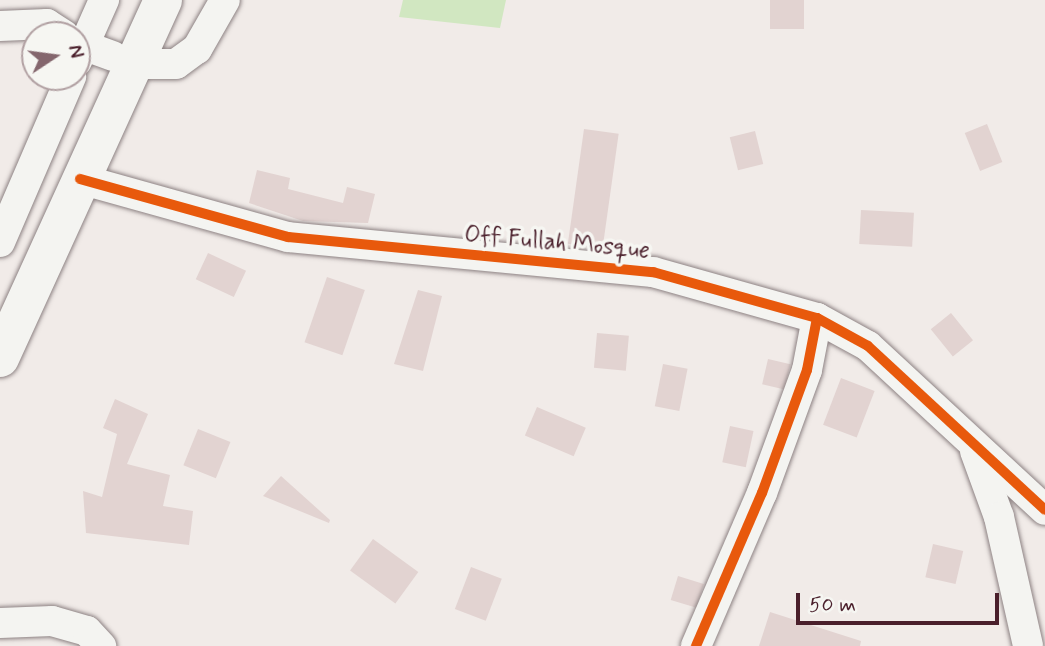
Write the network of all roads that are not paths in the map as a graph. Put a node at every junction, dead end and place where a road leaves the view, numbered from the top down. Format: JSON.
{"nodes":[{"id":1,"x":104,"y":0,"type":"edge"},
{"id":2,"x":139,"y":0,"type":"edge"},
{"id":3,"x":163,"y":0,"type":"edge"},
{"id":4,"x":225,"y":0,"type":"edge"},
{"id":5,"x":21,"y":25,"type":"edge"},
{"id":6,"x":0,"y":26,"type":"edge"},
{"id":7,"x":91,"y":51,"type":"edge"},
{"id":8,"x":65,"y":91,"type":"edge"},
{"id":9,"x":76,"y":91,"type":"edge"},
{"id":10,"x":88,"y":91,"type":"edge"},
{"id":11,"x":80,"y":179,"type":"junction"},
{"id":12,"x":0,"y":242,"type":"edge"},
{"id":13,"x":0,"y":300,"type":"edge"},
{"id":14,"x":817,"y":318,"type":"junction"},
{"id":15,"x":0,"y":358,"type":"edge"},
{"id":16,"x":971,"y":443,"type":"junction"},
{"id":17,"x":1045,"y":510,"type":"edge"},
{"id":18,"x":0,"y":623,"type":"edge"},
{"id":19,"x":101,"y":646,"type":"edge"},
{"id":20,"x":696,"y":646,"type":"edge"},
{"id":21,"x":1027,"y":646,"type":"edge"}],
"edges":[{"from":1,"to":7,"type":"street"},
{"from":2,"to":7,"type":"highway"},
{"from":3,"to":7,"type":"highway"},
{"from":4,"to":7,"type":"street"},
{"from":5,"to":6,"type":"street"},
{"from":8,"to":12,"type":"street"},
{"from":9,"to":13,"type":"highway"},
{"from":10,"to":11,"type":"highway"},
{"from":11,"to":14,"type":"street","name":"Off Fullah Mosque"},
{"from":11,"to":15,"type":"highway"},
{"from":14,"to":16,"type":"street","name":"Off Fullah Mosque"},
{"from":14,"to":20,"type":"street"},
{"from":16,"to":17,"type":"street","name":"Off Fullah Mosque"},
{"from":16,"to":21,"type":"street","name":"Off Fullah Mosque"},
{"from":18,"to":19,"type":"street"}]}
